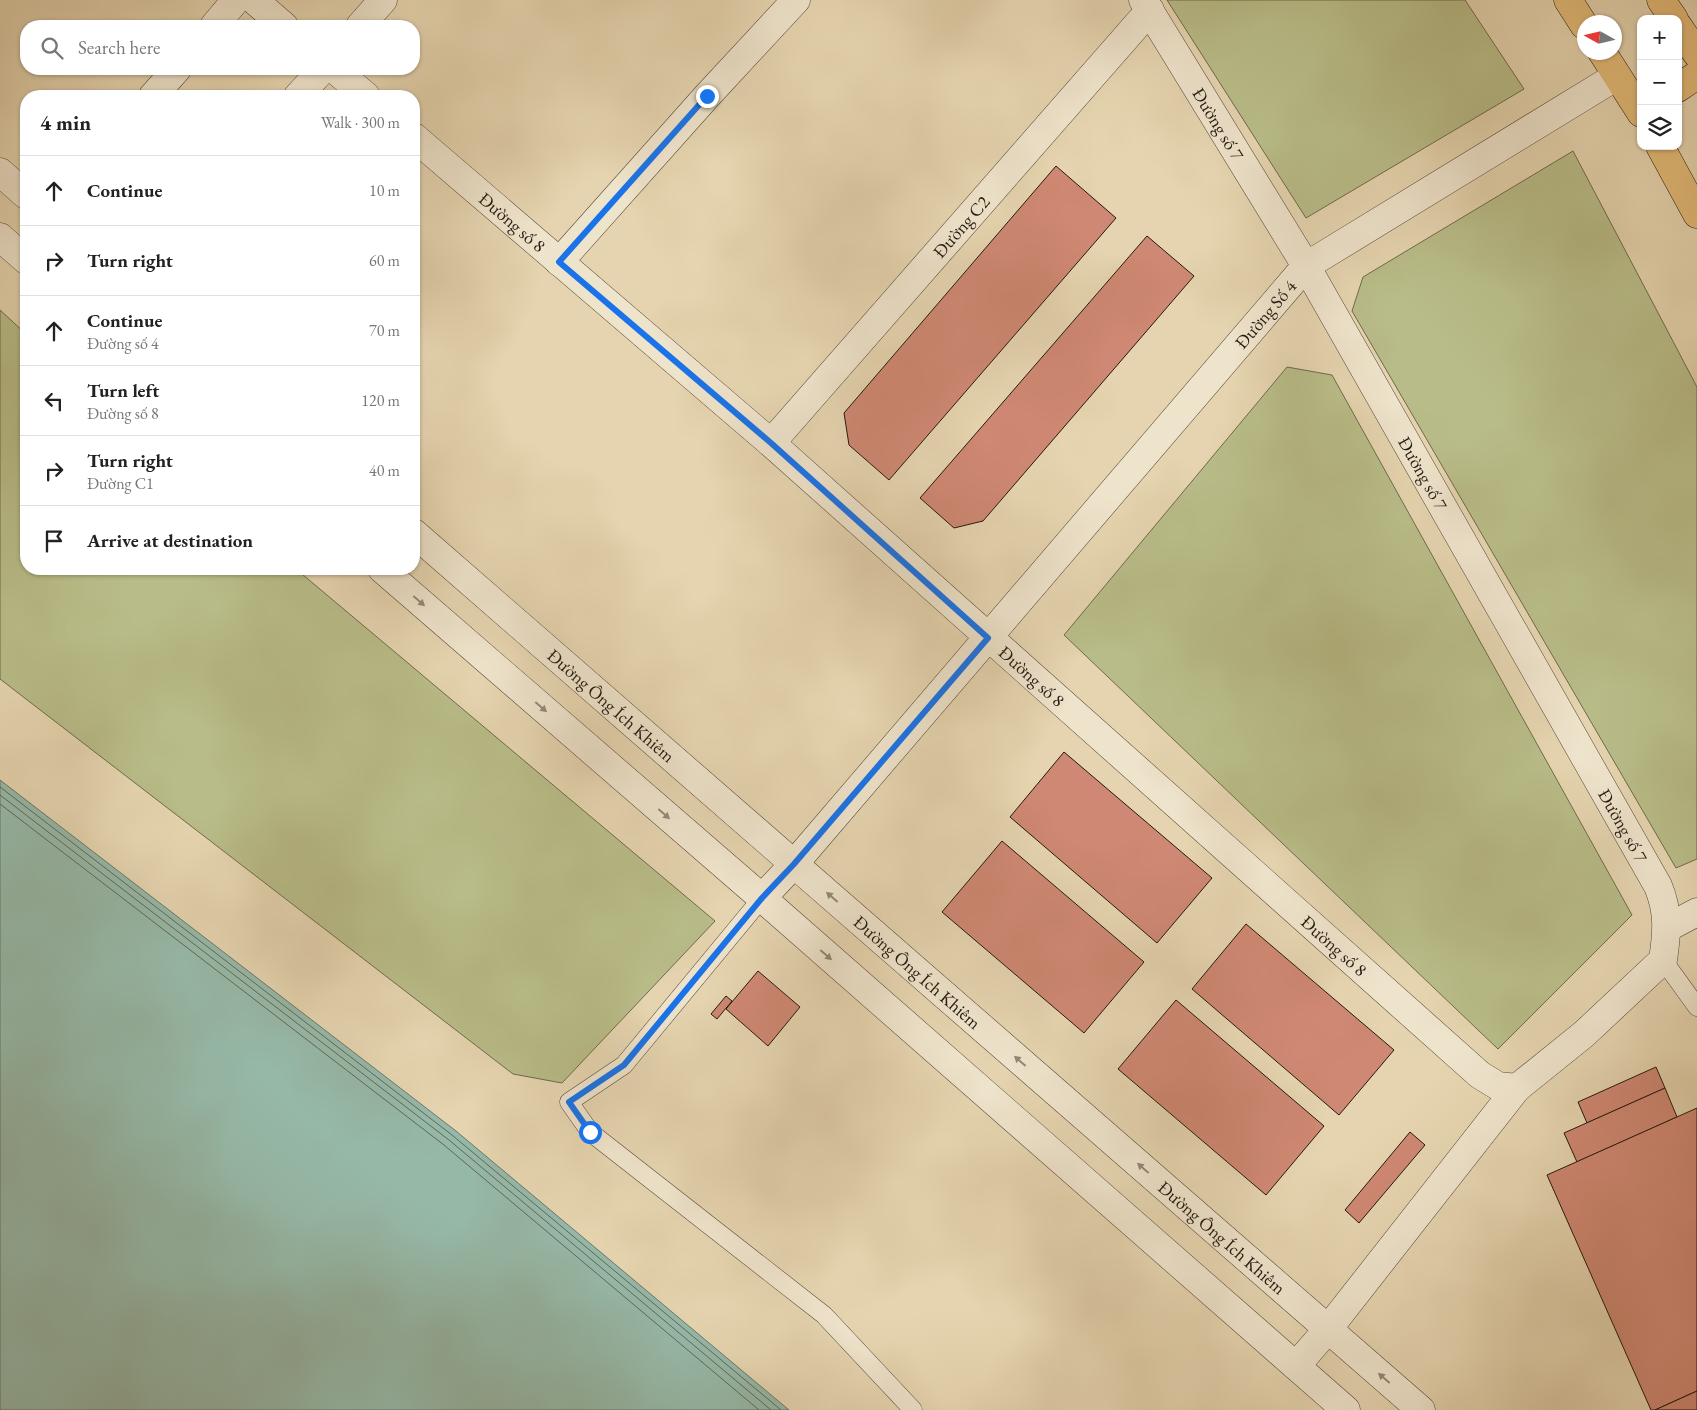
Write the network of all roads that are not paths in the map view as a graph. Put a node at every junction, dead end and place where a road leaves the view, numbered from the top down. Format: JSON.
{"nodes":[{"id":1,"x":236,"y":0,"type":"edge"},
{"id":2,"x":254,"y":0,"type":"edge"},
{"id":3,"x":383,"y":0,"type":"edge"},
{"id":4,"x":796,"y":0,"type":"edge"},
{"id":5,"x":1568,"y":0,"type":"edge"},
{"id":6,"x":1661,"y":0,"type":"edge"},
{"id":7,"x":1146,"y":5,"type":"edge"},
{"id":8,"x":1577,"y":15,"type":"edge"},
{"id":9,"x":1671,"y":15,"type":"edge"},
{"id":10,"x":219,"y":20,"type":"edge"},
{"id":11,"x":277,"y":20,"type":"edge"},
{"id":12,"x":365,"y":20,"type":"edge"},
{"id":13,"x":1682,"y":32,"type":"edge"},
{"id":14,"x":1697,"y":54,"type":"edge"},
{"id":15,"x":1607,"y":60,"type":"edge"},
{"id":16,"x":172,"y":75,"type":"edge"},
{"id":17,"x":317,"y":75,"type":"edge"},
{"id":18,"x":341,"y":75,"type":"edge"},
{"id":19,"x":1697,"y":75,"type":"edge"},
{"id":20,"x":1617,"y":76,"type":"junction"},
{"id":21,"x":1682,"y":85,"type":"edge"},
{"id":22,"x":158,"y":90,"type":"edge"},
{"id":23,"x":304,"y":90,"type":"edge"},
{"id":24,"x":359,"y":90,"type":"edge"},
{"id":25,"x":1637,"y":107,"type":"edge"},
{"id":26,"x":420,"y":142,"type":"edge"},
{"id":27,"x":1662,"y":150,"type":"edge"},
{"id":28,"x":0,"y":172,"type":"edge"},
{"id":29,"x":20,"y":190,"type":"edge"},
{"id":30,"x":1697,"y":214,"type":"edge"},
{"id":31,"x":559,"y":262,"type":"junction"},
{"id":32,"x":1306,"y":266,"type":"junction"},
{"id":33,"x":771,"y":443,"type":"junction"},
{"id":34,"x":420,"y":538,"type":"edge"},
{"id":35,"x":389,"y":575,"type":"edge"},
{"id":36,"x":988,"y":638,"type":"junction"},
{"id":37,"x":794,"y":864,"type":"junction"},
{"id":38,"x":762,"y":898,"type":"junction"},
{"id":39,"x":1697,"y":912,"type":"edge"},
{"id":40,"x":1667,"y":928,"type":"junction"},
{"id":41,"x":1663,"y":960,"type":"junction"},
{"id":42,"x":1697,"y":1007,"type":"edge"},
{"id":43,"x":1517,"y":1088,"type":"junction"},
{"id":44,"x":1328,"y":1329,"type":"junction"},
{"id":45,"x":1296,"y":1366,"type":"junction"},
{"id":46,"x":913,"y":1410,"type":"edge"},
{"id":47,"x":1346,"y":1410,"type":"edge"},
{"id":48,"x":1421,"y":1410,"type":"edge"}],
"edges":[{"from":1,"to":10,"type":"street"},
{"from":2,"to":11,"type":"street"},
{"from":3,"to":12,"type":"street"},
{"from":4,"to":31,"type":"street"},
{"from":5,"to":8,"type":"main road"},
{"from":6,"to":9,"type":"main road"},
{"from":7,"to":32,"type":"street","name":"Đường số 7"},
{"from":7,"to":33,"type":"street","name":"Đường C2"},
{"from":13,"to":14,"type":"main road"},
{"from":15,"to":20,"type":"main road"},
{"from":16,"to":22,"type":"street"},
{"from":17,"to":23,"type":"street"},
{"from":18,"to":24,"type":"street"},
{"from":19,"to":21,"type":"main road"},
{"from":20,"to":25,"type":"main road"},
{"from":20,"to":32,"type":"street","name":"Đường Số 4"},
{"from":26,"to":31,"type":"street","name":"Đường số 8"},
{"from":27,"to":30,"type":"main road"},
{"from":28,"to":29,"type":"street"},
{"from":31,"to":33,"type":"street","name":"Đường số 8"},
{"from":32,"to":36,"type":"street","name":"Đường Số 4"},
{"from":32,"to":40,"type":"street","name":"Đường số 7"},
{"from":33,"to":36,"type":"street","name":"Đường số 8"},
{"from":34,"to":37,"type":"street","name":"Đường Ông Ích Khiêm"},
{"from":35,"to":38,"type":"street","one_way":true},
{"from":36,"to":37,"type":"street"},
{"from":36,"to":43,"type":"street","name":"Đường số 8"},
{"from":37,"to":38,"type":"street"},
{"from":44,"to":37,"type":"street","name":"Đường Ông Ích Khiêm","one_way":true},
{"from":38,"to":45,"type":"street","one_way":true},
{"from":38,"to":46,"type":"lane"},
{"from":39,"to":40,"type":"street"},
{"from":40,"to":41,"type":"street","name":"Đường số 7"},
{"from":41,"to":42,"type":"lane"},
{"from":41,"to":43,"type":"street"},
{"from":43,"to":44,"type":"street"},
{"from":44,"to":45,"type":"street"},
{"from":48,"to":44,"type":"street","name":"Đường Ông Ích Khiêm","one_way":true},
{"from":45,"to":47,"type":"street"}]}
